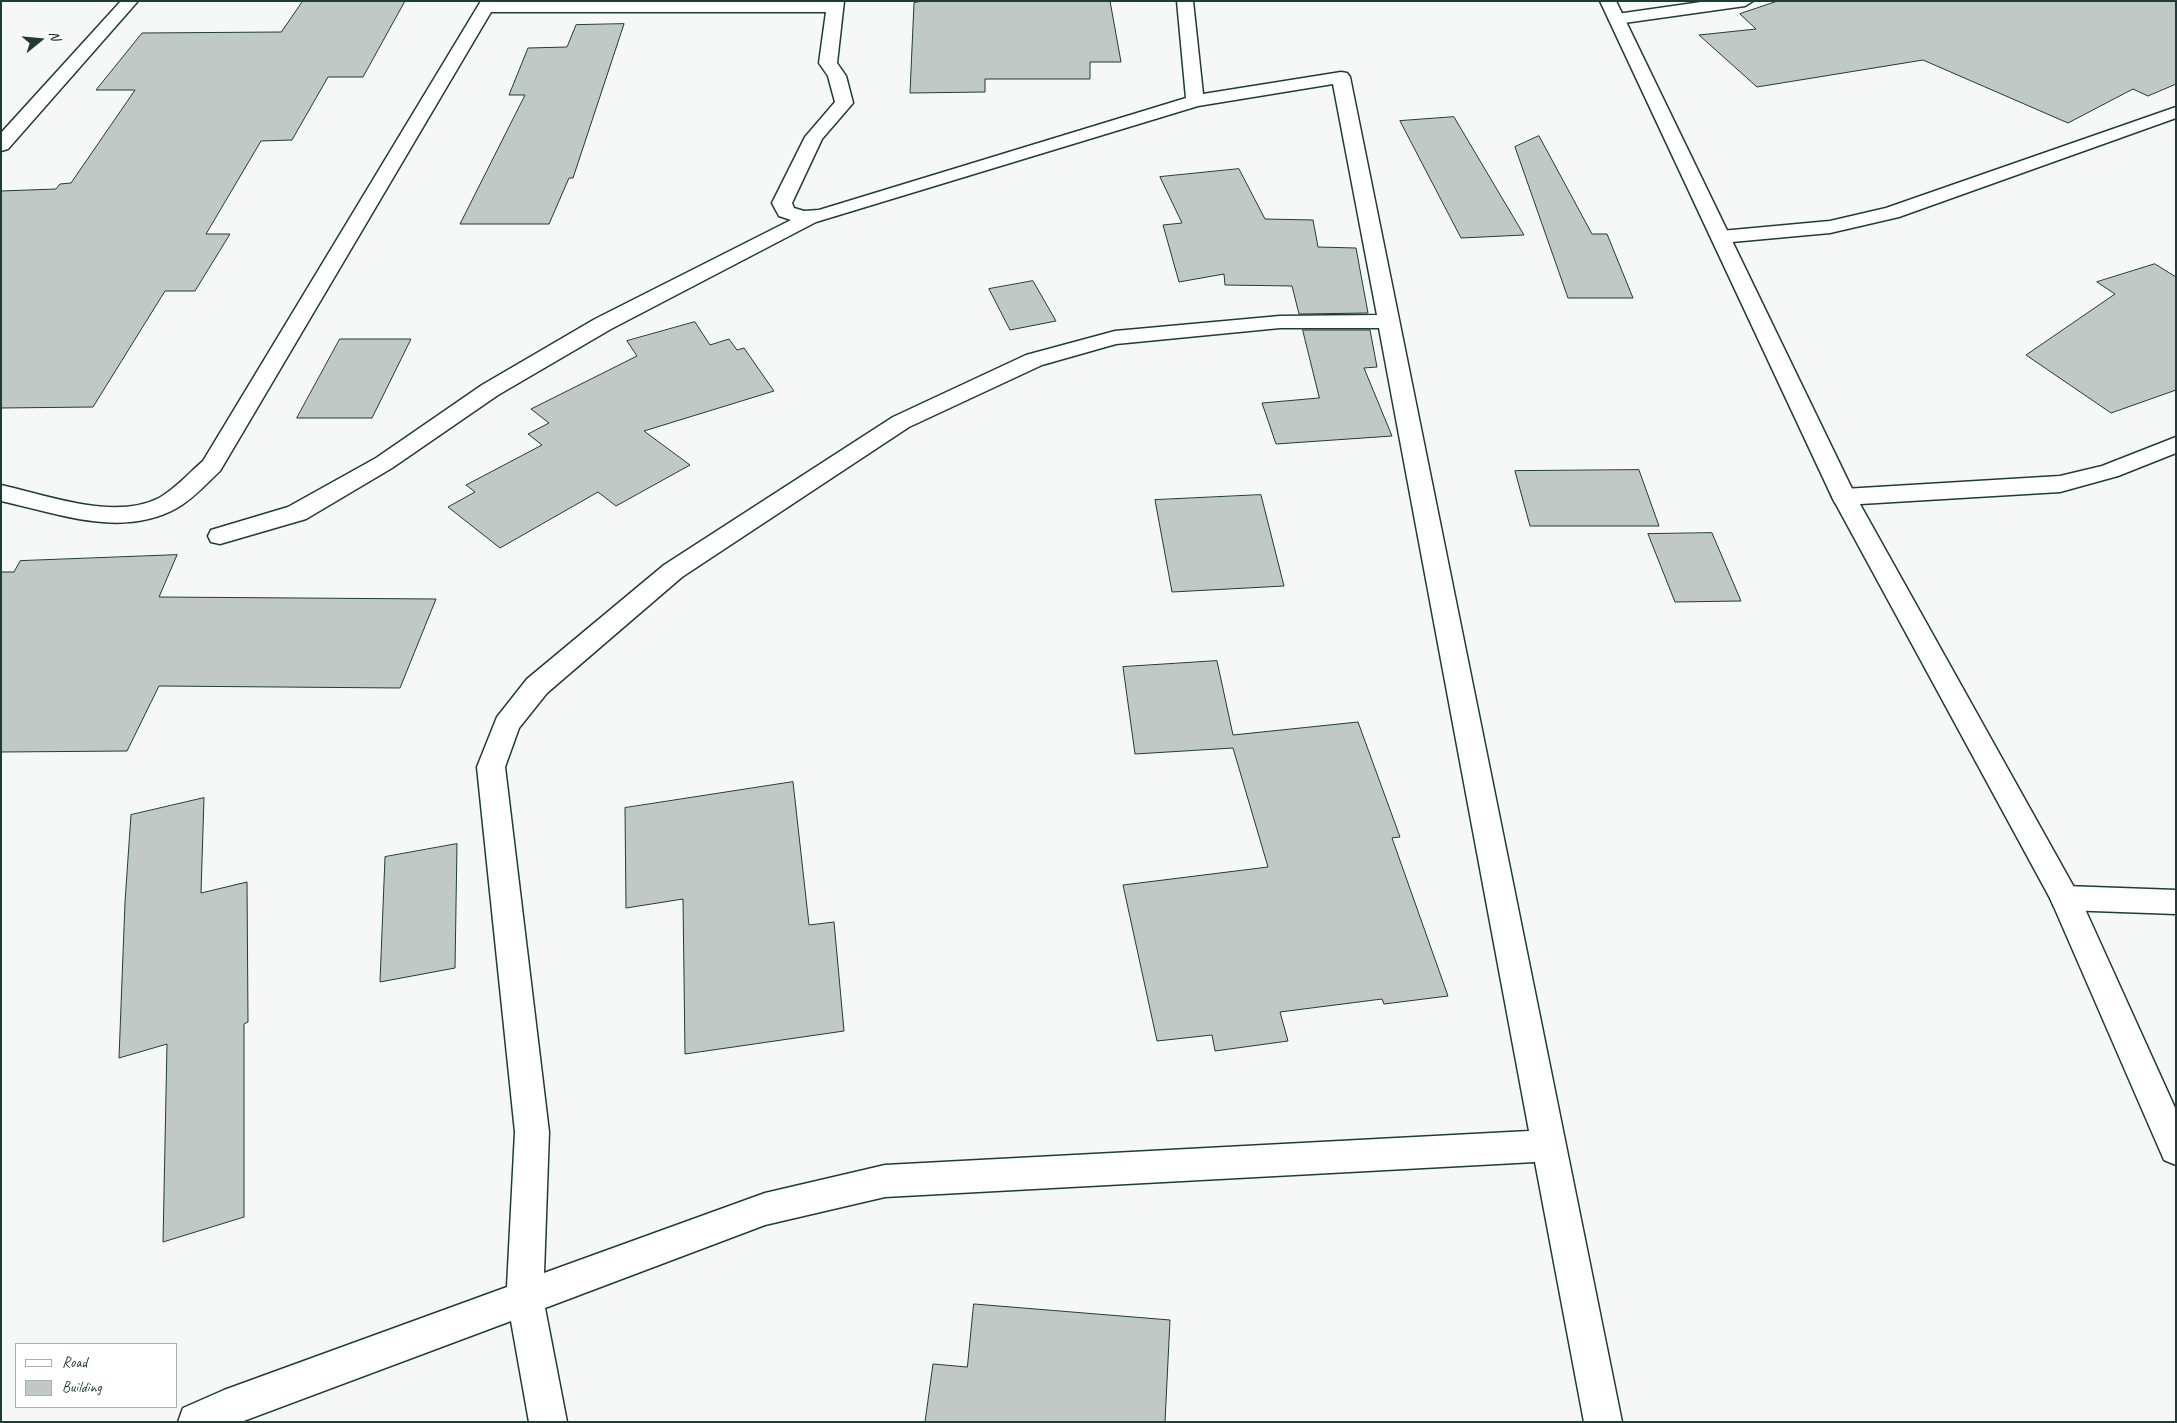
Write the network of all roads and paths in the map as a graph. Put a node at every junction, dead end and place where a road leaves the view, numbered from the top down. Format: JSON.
{"nodes":[{"id":1,"x":130,"y":1,"type":"edge"},
{"id":2,"x":1185,"y":1,"type":"edge"},
{"id":3,"x":1745,"y":1,"type":"edge"},
{"id":4,"x":488,"y":4,"type":"edge"},
{"id":5,"x":835,"y":4,"type":"edge"},
{"id":6,"x":1613,"y":10,"type":"edge"},
{"id":7,"x":1194,"y":101,"type":"junction"},
{"id":8,"x":2176,"y":112,"type":"edge"},
{"id":9,"x":1,"y":145,"type":"edge"},
{"id":10,"x":808,"y":218,"type":"junction"},
{"id":11,"x":1721,"y":237,"type":"junction"},
{"id":12,"x":1389,"y":321,"type":"junction"},
{"id":13,"x":2176,"y":444,"type":"edge"},
{"id":14,"x":1,"y":493,"type":"edge"},
{"id":15,"x":1844,"y":497,"type":"junction"},
{"id":16,"x":220,"y":536,"type":"dead end"},
{"id":17,"x":2065,"y":898,"type":"junction"},
{"id":18,"x":2176,"y":902,"type":"edge"},
{"id":19,"x":1549,"y":1146,"type":"junction"},
{"id":20,"x":2176,"y":1149,"type":"edge"},
{"id":21,"x":525,"y":1297,"type":"junction"},
{"id":22,"x":197,"y":1422,"type":"edge"},
{"id":23,"x":548,"y":1422,"type":"edge"},
{"id":24,"x":1603,"y":1422,"type":"edge"}],
"edges":[{"from":1,"to":9,"type":"street"},
{"from":2,"to":7,"type":"street"},
{"from":3,"to":6,"type":"street"},
{"from":4,"to":5,"type":"street"},
{"from":4,"to":14,"type":"street"},
{"from":5,"to":10,"type":"street"},
{"from":6,"to":11,"type":"street"},
{"from":7,"to":10,"type":"street"},
{"from":7,"to":12,"type":"street"},
{"from":8,"to":11,"type":"street"},
{"from":10,"to":16,"type":"street"},
{"from":11,"to":15,"type":"street"},
{"from":12,"to":19,"type":"street"},
{"from":12,"to":21,"type":"street"},
{"from":13,"to":15,"type":"street"},
{"from":15,"to":17,"type":"street"},
{"from":17,"to":18,"type":"street"},
{"from":17,"to":20,"type":"street"},
{"from":19,"to":21,"type":"street"},
{"from":19,"to":24,"type":"street"},
{"from":21,"to":22,"type":"street"},
{"from":21,"to":23,"type":"street"}]}
